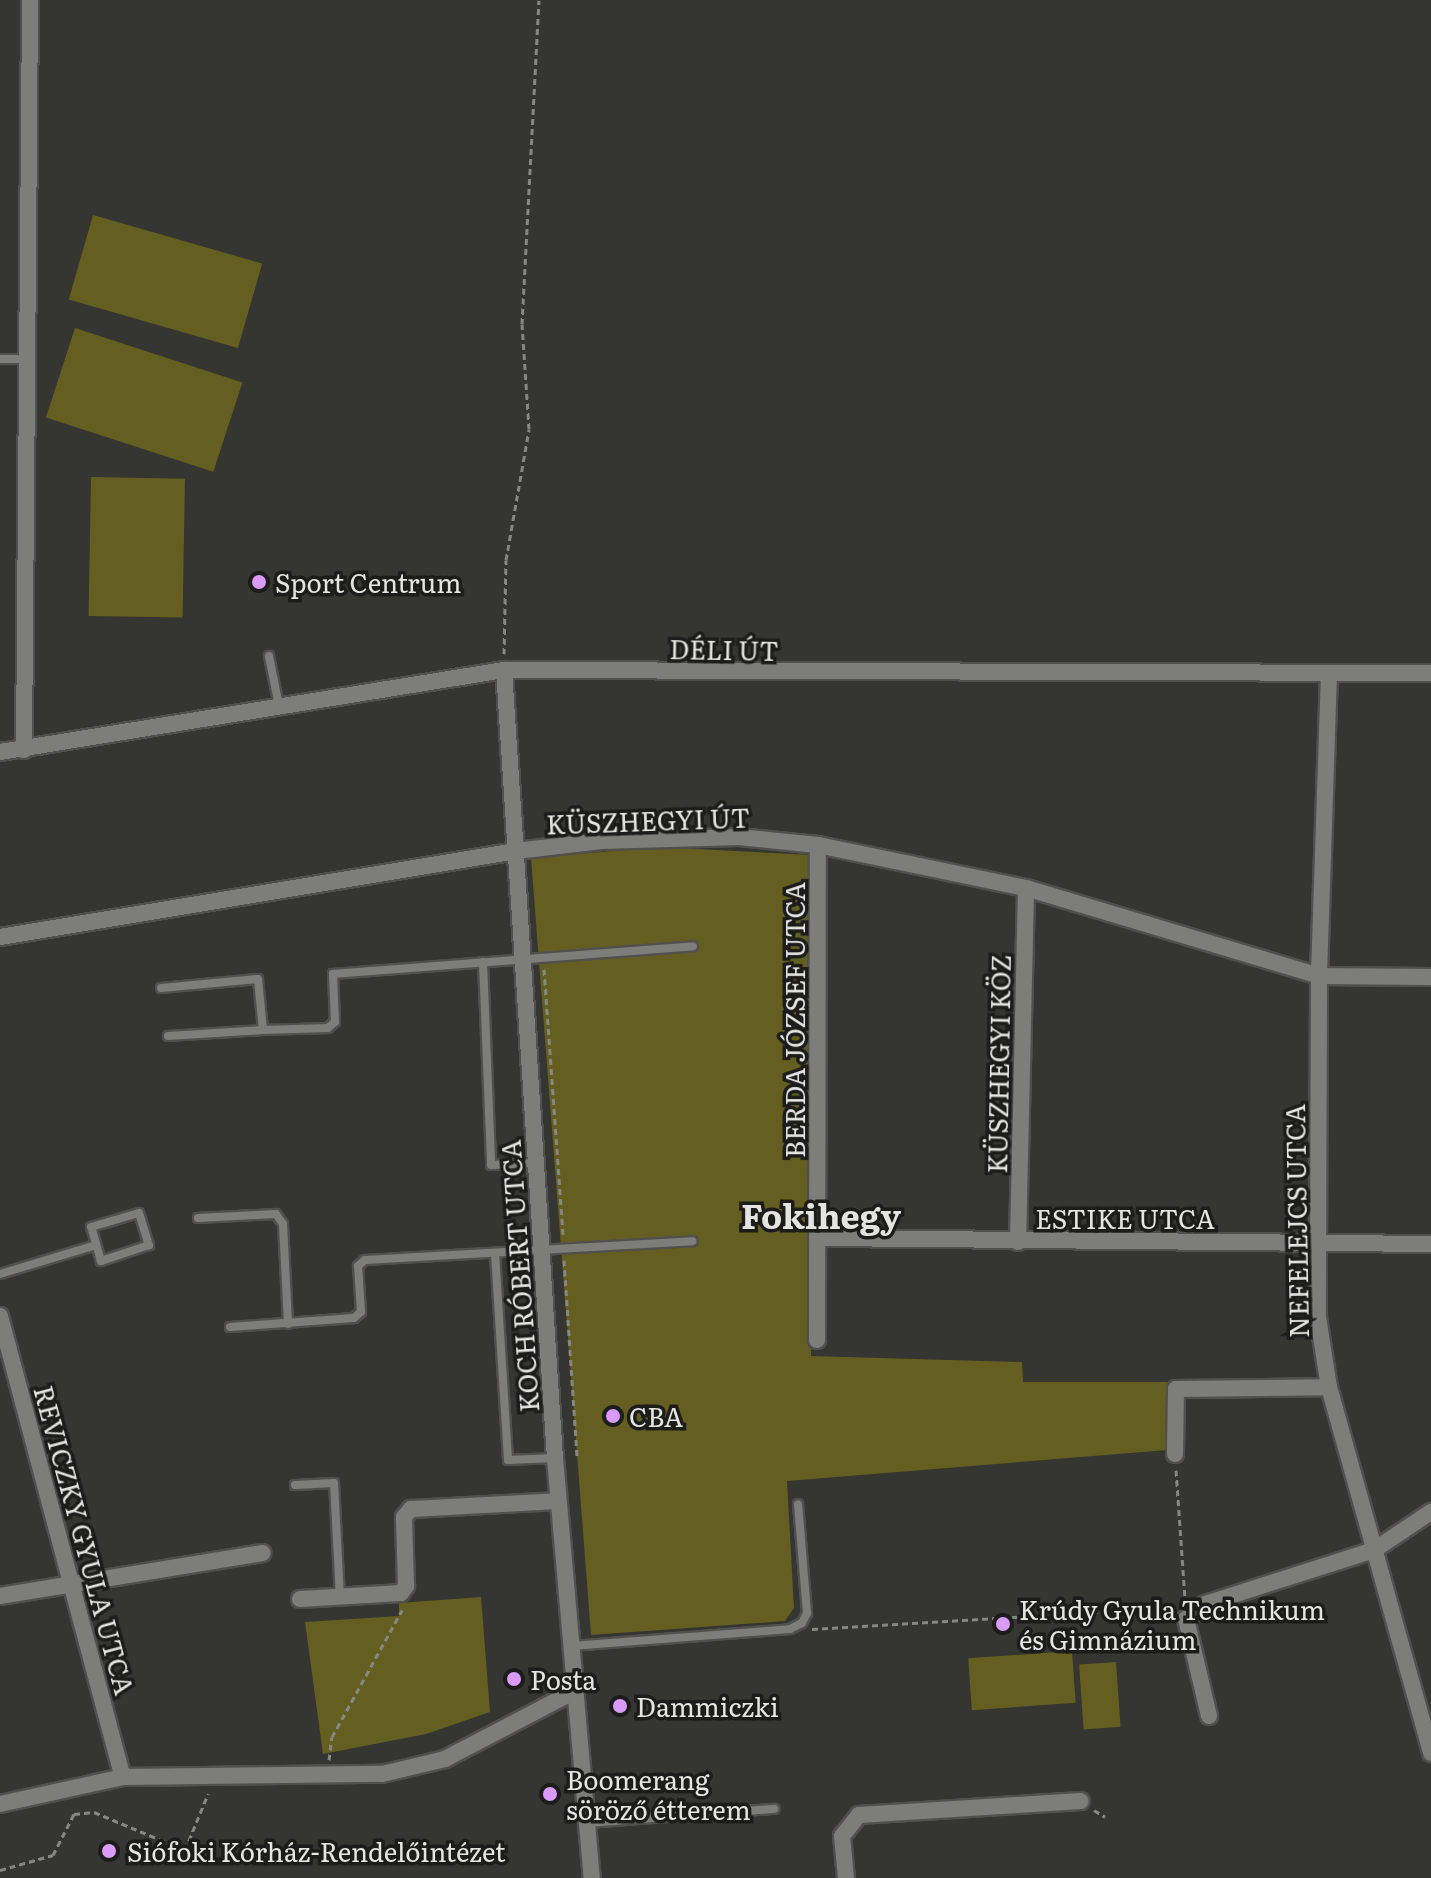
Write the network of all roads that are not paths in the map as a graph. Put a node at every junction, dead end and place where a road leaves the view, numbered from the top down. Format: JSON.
{"nodes":[{"id":1,"x":30,"y":0,"type":"edge"},
{"id":2,"x":0,"y":359,"type":"edge"},
{"id":3,"x":27,"y":359,"type":"junction"},
{"id":4,"x":269,"y":656,"type":"dead end"},
{"id":5,"x":504,"y":670,"type":"junction"},
{"id":6,"x":1329,"y":673,"type":"junction"},
{"id":7,"x":1431,"y":673,"type":"edge"},
{"id":8,"x":279,"y":708,"type":"junction"},
{"id":9,"x":24,"y":750,"type":"junction"},
{"id":10,"x":0,"y":752,"type":"edge"},
{"id":11,"x":818,"y":845,"type":"junction"},
{"id":12,"x":516,"y":851,"type":"junction"},
{"id":13,"x":1026,"y":888,"type":"junction"},
{"id":14,"x":0,"y":937,"type":"edge"},
{"id":15,"x":693,"y":946,"type":"dead end"},
{"id":16,"x":523,"y":961,"type":"junction"},
{"id":17,"x":483,"y":962,"type":"junction"},
{"id":18,"x":1319,"y":976,"type":"junction"},
{"id":19,"x":1431,"y":977,"type":"edge"},
{"id":20,"x":161,"y":988,"type":"dead end"},
{"id":21,"x":263,"y":1030,"type":"junction"},
{"id":22,"x":168,"y":1036,"type":"dead end"},
{"id":23,"x":534,"y":1163,"type":"junction"},
{"id":24,"x":198,"y":1218,"type":"dead end"},
{"id":25,"x":819,"y":1238,"type":"junction"},
{"id":26,"x":692,"y":1241,"type":"dead end"},
{"id":27,"x":1018,"y":1242,"type":"junction"},
{"id":28,"x":1316,"y":1243,"type":"junction"},
{"id":29,"x":1431,"y":1244,"type":"edge"},
{"id":30,"x":96,"y":1245,"type":"junction"},
{"id":31,"x":542,"y":1250,"type":"junction"},
{"id":32,"x":495,"y":1253,"type":"junction"},
{"id":33,"x":0,"y":1274,"type":"edge"},
{"id":34,"x":0,"y":1316,"type":"edge"},
{"id":35,"x":288,"y":1324,"type":"junction"},
{"id":36,"x":230,"y":1327,"type":"dead end"},
{"id":37,"x":817,"y":1340,"type":"dead end"},
{"id":38,"x":1329,"y":1387,"type":"junction"},
{"id":39,"x":1175,"y":1454,"type":"road end"},
{"id":40,"x":555,"y":1458,"type":"junction"},
{"id":41,"x":295,"y":1485,"type":"dead end"},
{"id":42,"x":558,"y":1501,"type":"junction"},
{"id":43,"x":798,"y":1504,"type":"dead end"},
{"id":44,"x":1431,"y":1512,"type":"edge"},
{"id":45,"x":1374,"y":1550,"type":"junction"},
{"id":46,"x":262,"y":1553,"type":"dead end"},
{"id":47,"x":72,"y":1584,"type":"junction"},
{"id":48,"x":0,"y":1596,"type":"edge"},
{"id":49,"x":340,"y":1596,"type":"junction"},
{"id":50,"x":300,"y":1599,"type":"dead end"},
{"id":51,"x":571,"y":1646,"type":"junction"},
{"id":52,"x":575,"y":1691,"type":"junction"},
{"id":53,"x":1209,"y":1716,"type":"dead end"},
{"id":54,"x":1431,"y":1753,"type":"edge"},
{"id":55,"x":123,"y":1777,"type":"junction"},
{"id":56,"x":1081,"y":1801,"type":"dead end"},
{"id":57,"x":0,"y":1804,"type":"edge"},
{"id":58,"x":774,"y":1809,"type":"dead end"},
{"id":59,"x":587,"y":1823,"type":"junction"},
{"id":60,"x":592,"y":1878,"type":"edge"},
{"id":61,"x":846,"y":1878,"type":"edge"}],
"edges":[{"from":1,"to":3,"type":"street"},
{"from":2,"to":3,"type":"lane"},
{"from":3,"to":9,"type":"street"},
{"from":4,"to":8,"type":"lane"},
{"from":5,"to":6,"type":"street","name":"DÉLI ÚT"},
{"from":5,"to":8,"type":"street","name":"DÉLI ÚT"},
{"from":5,"to":12,"type":"street","name":"KOCH RÓBERT UTCA"},
{"from":6,"to":7,"type":"street","name":"DÉLI ÚT"},
{"from":6,"to":18,"type":"street","name":"NEFELEJCS UTCA"},
{"from":8,"to":9,"type":"street","name":"DÉLI ÚT"},
{"from":9,"to":10,"type":"street","name":"DÉLI ÚT"},
{"from":11,"to":12,"type":"street","name":"KÜSZHEGYI ÚT"},
{"from":11,"to":13,"type":"street","name":"KÜSZHEGYI ÚT"},
{"from":11,"to":25,"type":"street","name":"BERDA JÓZSEF UTCA"},
{"from":12,"to":14,"type":"street","name":"KÜSZHEGYI ÚT"},
{"from":12,"to":16,"type":"street","name":"KOCH RÓBERT UTCA"},
{"from":13,"to":18,"type":"street","name":"KÜSZHEGYI ÚT"},
{"from":13,"to":27,"type":"street","name":"KÜSZHEGYI KÖZ"},
{"from":15,"to":16,"type":"lane"},
{"from":16,"to":17,"type":"lane"},
{"from":16,"to":23,"type":"street","name":"KOCH RÓBERT UTCA"},
{"from":17,"to":21,"type":"lane"},
{"from":17,"to":23,"type":"lane"},
{"from":18,"to":19,"type":"street","name":"KÜSZHEGYI ÚT"},
{"from":18,"to":28,"type":"street","name":"NEFELEJCS UTCA"},
{"from":20,"to":21,"type":"lane"},
{"from":21,"to":22,"type":"lane"},
{"from":23,"to":31,"type":"street","name":"KOCH RÓBERT UTCA"},
{"from":24,"to":35,"type":"lane"},
{"from":25,"to":27,"type":"street","name":"ESTIKE UTCA"},
{"from":25,"to":37,"type":"street","name":"BERDA JÓZSEF UTCA"},
{"from":26,"to":31,"type":"lane"},
{"from":27,"to":28,"type":"street","name":"ESTIKE UTCA"},
{"from":28,"to":29,"type":"street","name":"ESTIKE UTCA"},
{"from":28,"to":38,"type":"street","name":"NEFELEJCS UTCA"},
{"from":30,"to":30,"type":"lane"},
{"from":30,"to":33,"type":"lane"},
{"from":31,"to":32,"type":"lane"},
{"from":31,"to":40,"type":"street","name":"KOCH RÓBERT UTCA"},
{"from":32,"to":35,"type":"lane"},
{"from":32,"to":40,"type":"lane"},
{"from":34,"to":47,"type":"street","name":"REVICZKY GYULA UTCA"},
{"from":35,"to":36,"type":"lane"},
{"from":38,"to":39,"type":"street"},
{"from":38,"to":45,"type":"street","name":"NEFELEJCS UTCA"},
{"from":40,"to":42,"type":"street","name":"KOCH RÓBERT UTCA"},
{"from":41,"to":49,"type":"lane"},
{"from":42,"to":49,"type":"street"},
{"from":42,"to":51,"type":"street","name":"KOCH RÓBERT UTCA"},
{"from":43,"to":51,"type":"lane"},
{"from":44,"to":45,"type":"street"},
{"from":45,"to":53,"type":"street"},
{"from":45,"to":54,"type":"street","name":"NEFELEJCS UTCA"},
{"from":46,"to":47,"type":"street"},
{"from":47,"to":48,"type":"street"},
{"from":47,"to":55,"type":"street","name":"REVICZKY GYULA UTCA"},
{"from":49,"to":50,"type":"street"},
{"from":51,"to":52,"type":"street","name":"KOCH RÓBERT UTCA"},
{"from":52,"to":55,"type":"street"},
{"from":52,"to":59,"type":"street","name":"KOCH RÓBERT UTCA"},
{"from":55,"to":57,"type":"street"},
{"from":56,"to":61,"type":"street"},
{"from":58,"to":59,"type":"lane"},
{"from":59,"to":60,"type":"street","name":"KOCH RÓBERT UTCA"}]}
